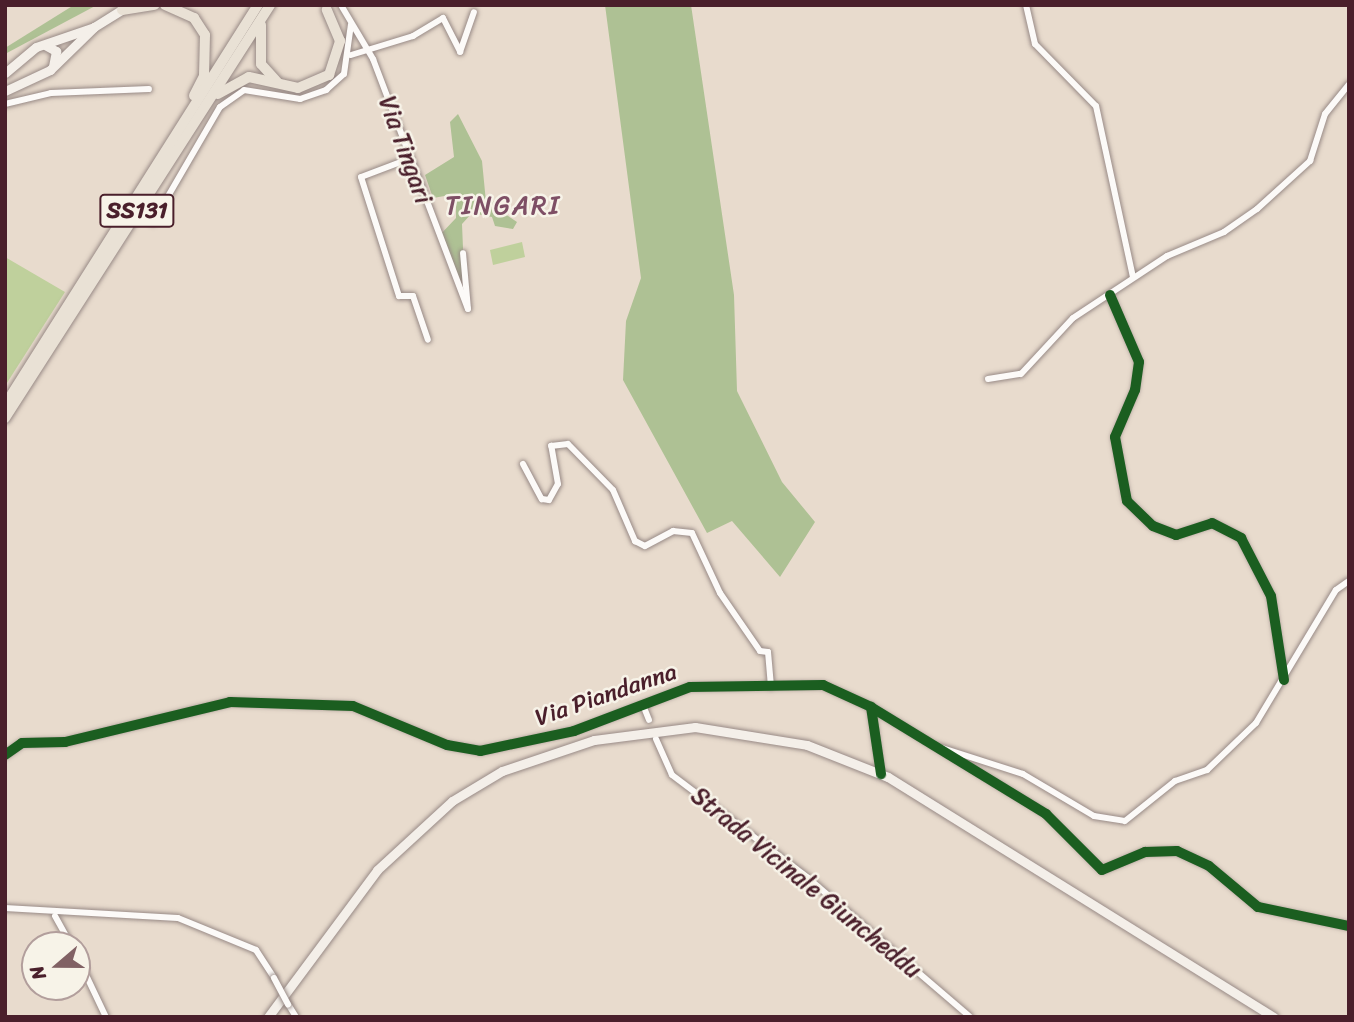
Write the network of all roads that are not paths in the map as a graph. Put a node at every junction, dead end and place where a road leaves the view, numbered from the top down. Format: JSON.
{"nodes":[{"id":1,"x":155,"y":5,"type":"edge"},
{"id":2,"x":165,"y":5,"type":"edge"},
{"id":3,"x":258,"y":5,"type":"edge"},
{"id":4,"x":270,"y":5,"type":"edge"},
{"id":5,"x":1026,"y":5,"type":"edge"},
{"id":6,"x":332,"y":6,"type":"edge"},
{"id":7,"x":125,"y":8,"type":"edge"},
{"id":8,"x":474,"y":12,"type":"dead end"},
{"id":9,"x":351,"y":23,"type":"junction"},
{"id":10,"x":94,"y":27,"type":"junction"},
{"id":11,"x":45,"y":45,"type":"junction"},
{"id":12,"x":369,"y":51,"type":"junction"},
{"id":13,"x":351,"y":55,"type":"junction"},
{"id":14,"x":21,"y":61,"type":"junction"},
{"id":15,"x":52,"y":67,"type":"junction"},
{"id":16,"x":5,"y":73,"type":"edge"},
{"id":17,"x":36,"y":77,"type":"junction"},
{"id":18,"x":1349,"y":84,"type":"edge"},
{"id":19,"x":285,"y":88,"type":"junction"},
{"id":20,"x":149,"y":89,"type":"dead end"},
{"id":21,"x":5,"y":91,"type":"edge"},
{"id":22,"x":5,"y":104,"type":"edge"},
{"id":23,"x":174,"y":152,"type":"junction"},
{"id":24,"x":406,"y":160,"type":"junction"},
{"id":25,"x":159,"y":161,"type":"junction"},
{"id":26,"x":153,"y":222,"type":"dead end"},
{"id":27,"x":463,"y":253,"type":"dead end"},
{"id":28,"x":1133,"y":277,"type":"junction"},
{"id":29,"x":1110,"y":295,"type":"junction"},
{"id":30,"x":428,"y":340,"type":"dead end"},
{"id":31,"x":988,"y":379,"type":"dead end"},
{"id":32,"x":5,"y":405,"type":"edge"},
{"id":33,"x":5,"y":418,"type":"edge"},
{"id":34,"x":523,"y":464,"type":"dead end"},
{"id":35,"x":1349,"y":581,"type":"edge"},
{"id":36,"x":1284,"y":680,"type":"junction"},
{"id":37,"x":771,"y":687,"type":"junction"},
{"id":38,"x":643,"y":705,"type":"junction"},
{"id":39,"x":871,"y":707,"type":"junction"},
{"id":40,"x":649,"y":720,"type":"dead end"},
{"id":41,"x":656,"y":738,"type":"dead end"},
{"id":42,"x":931,"y":745,"type":"junction"},
{"id":43,"x":5,"y":755,"type":"edge"},
{"id":44,"x":881,"y":774,"type":"junction"},
{"id":45,"x":5,"y":908,"type":"edge"},
{"id":46,"x":55,"y":916,"type":"junction"},
{"id":47,"x":1349,"y":926,"type":"edge"},
{"id":48,"x":63,"y":931,"type":"edge"},
{"id":49,"x":91,"y":985,"type":"edge"},
{"id":50,"x":106,"y":1017,"type":"edge"},
{"id":51,"x":268,"y":1017,"type":"edge"},
{"id":52,"x":296,"y":1017,"type":"edge"},
{"id":53,"x":970,"y":1017,"type":"edge"},
{"id":54,"x":1273,"y":1017,"type":"edge"}],
"edges":[{"from":1,"to":7,"type":"highway"},
{"from":2,"to":25,"type":"highway"},
{"from":3,"to":25,"type":"highway","number":"SS131"},
{"from":4,"to":19,"type":"highway"},
{"from":4,"to":23,"type":"highway","number":"SS131"},
{"from":5,"to":28,"type":"street"},
{"from":6,"to":9,"type":"street","name":"Via Tingari"},
{"from":6,"to":19,"type":"highway"},
{"from":7,"to":10,"type":"main road"},
{"from":8,"to":12,"type":"street"},
{"from":9,"to":12,"type":"street","name":"Via Tingari"},
{"from":9,"to":13,"type":"street","name":"Via Tingari"},
{"from":10,"to":11,"type":"main road"},
{"from":10,"to":15,"type":"main road"},
{"from":11,"to":14,"type":"main road"},
{"from":11,"to":15,"type":"main road"},
{"from":12,"to":13,"type":"street"},
{"from":12,"to":24,"type":"street","name":"Via Tingari"},
{"from":13,"to":26,"type":"street"},
{"from":14,"to":16,"type":"main road"},
{"from":14,"to":17,"type":"main road"},
{"from":15,"to":17,"type":"main road"},
{"from":17,"to":21,"type":"main road"},
{"from":18,"to":28,"type":"street"},
{"from":19,"to":23,"type":"highway"},
{"from":20,"to":22,"type":"street"},
{"from":23,"to":33,"type":"highway","number":"SS131"},
{"from":24,"to":27,"type":"street","name":"Via Tingari"},
{"from":24,"to":30,"type":"street"},
{"from":25,"to":32,"type":"highway","number":"SS131"},
{"from":28,"to":29,"type":"street"},
{"from":29,"to":31,"type":"street"},
{"from":29,"to":36,"type":"street"},
{"from":34,"to":37,"type":"street"},
{"from":35,"to":36,"type":"street"},
{"from":36,"to":42,"type":"street"},
{"from":37,"to":38,"type":"street","name":"Via Piandanna"},
{"from":37,"to":39,"type":"street","name":"Via Piandanna"},
{"from":38,"to":40,"type":"street"},
{"from":38,"to":43,"type":"street","name":"Via Piandanna"},
{"from":39,"to":42,"type":"street","name":"Via Piandanna"},
{"from":39,"to":44,"type":"street"},
{"from":41,"to":53,"type":"street","name":"Strada Vicinale Giuncheddu"},
{"from":42,"to":47,"type":"street","name":"Via Piandanna"},
{"from":44,"to":51,"type":"main road"},
{"from":44,"to":54,"type":"main road"},
{"from":45,"to":46,"type":"street"},
{"from":46,"to":48,"type":"street"},
{"from":46,"to":52,"type":"street","bridge":true},
{"from":49,"to":50,"type":"street"}]}
